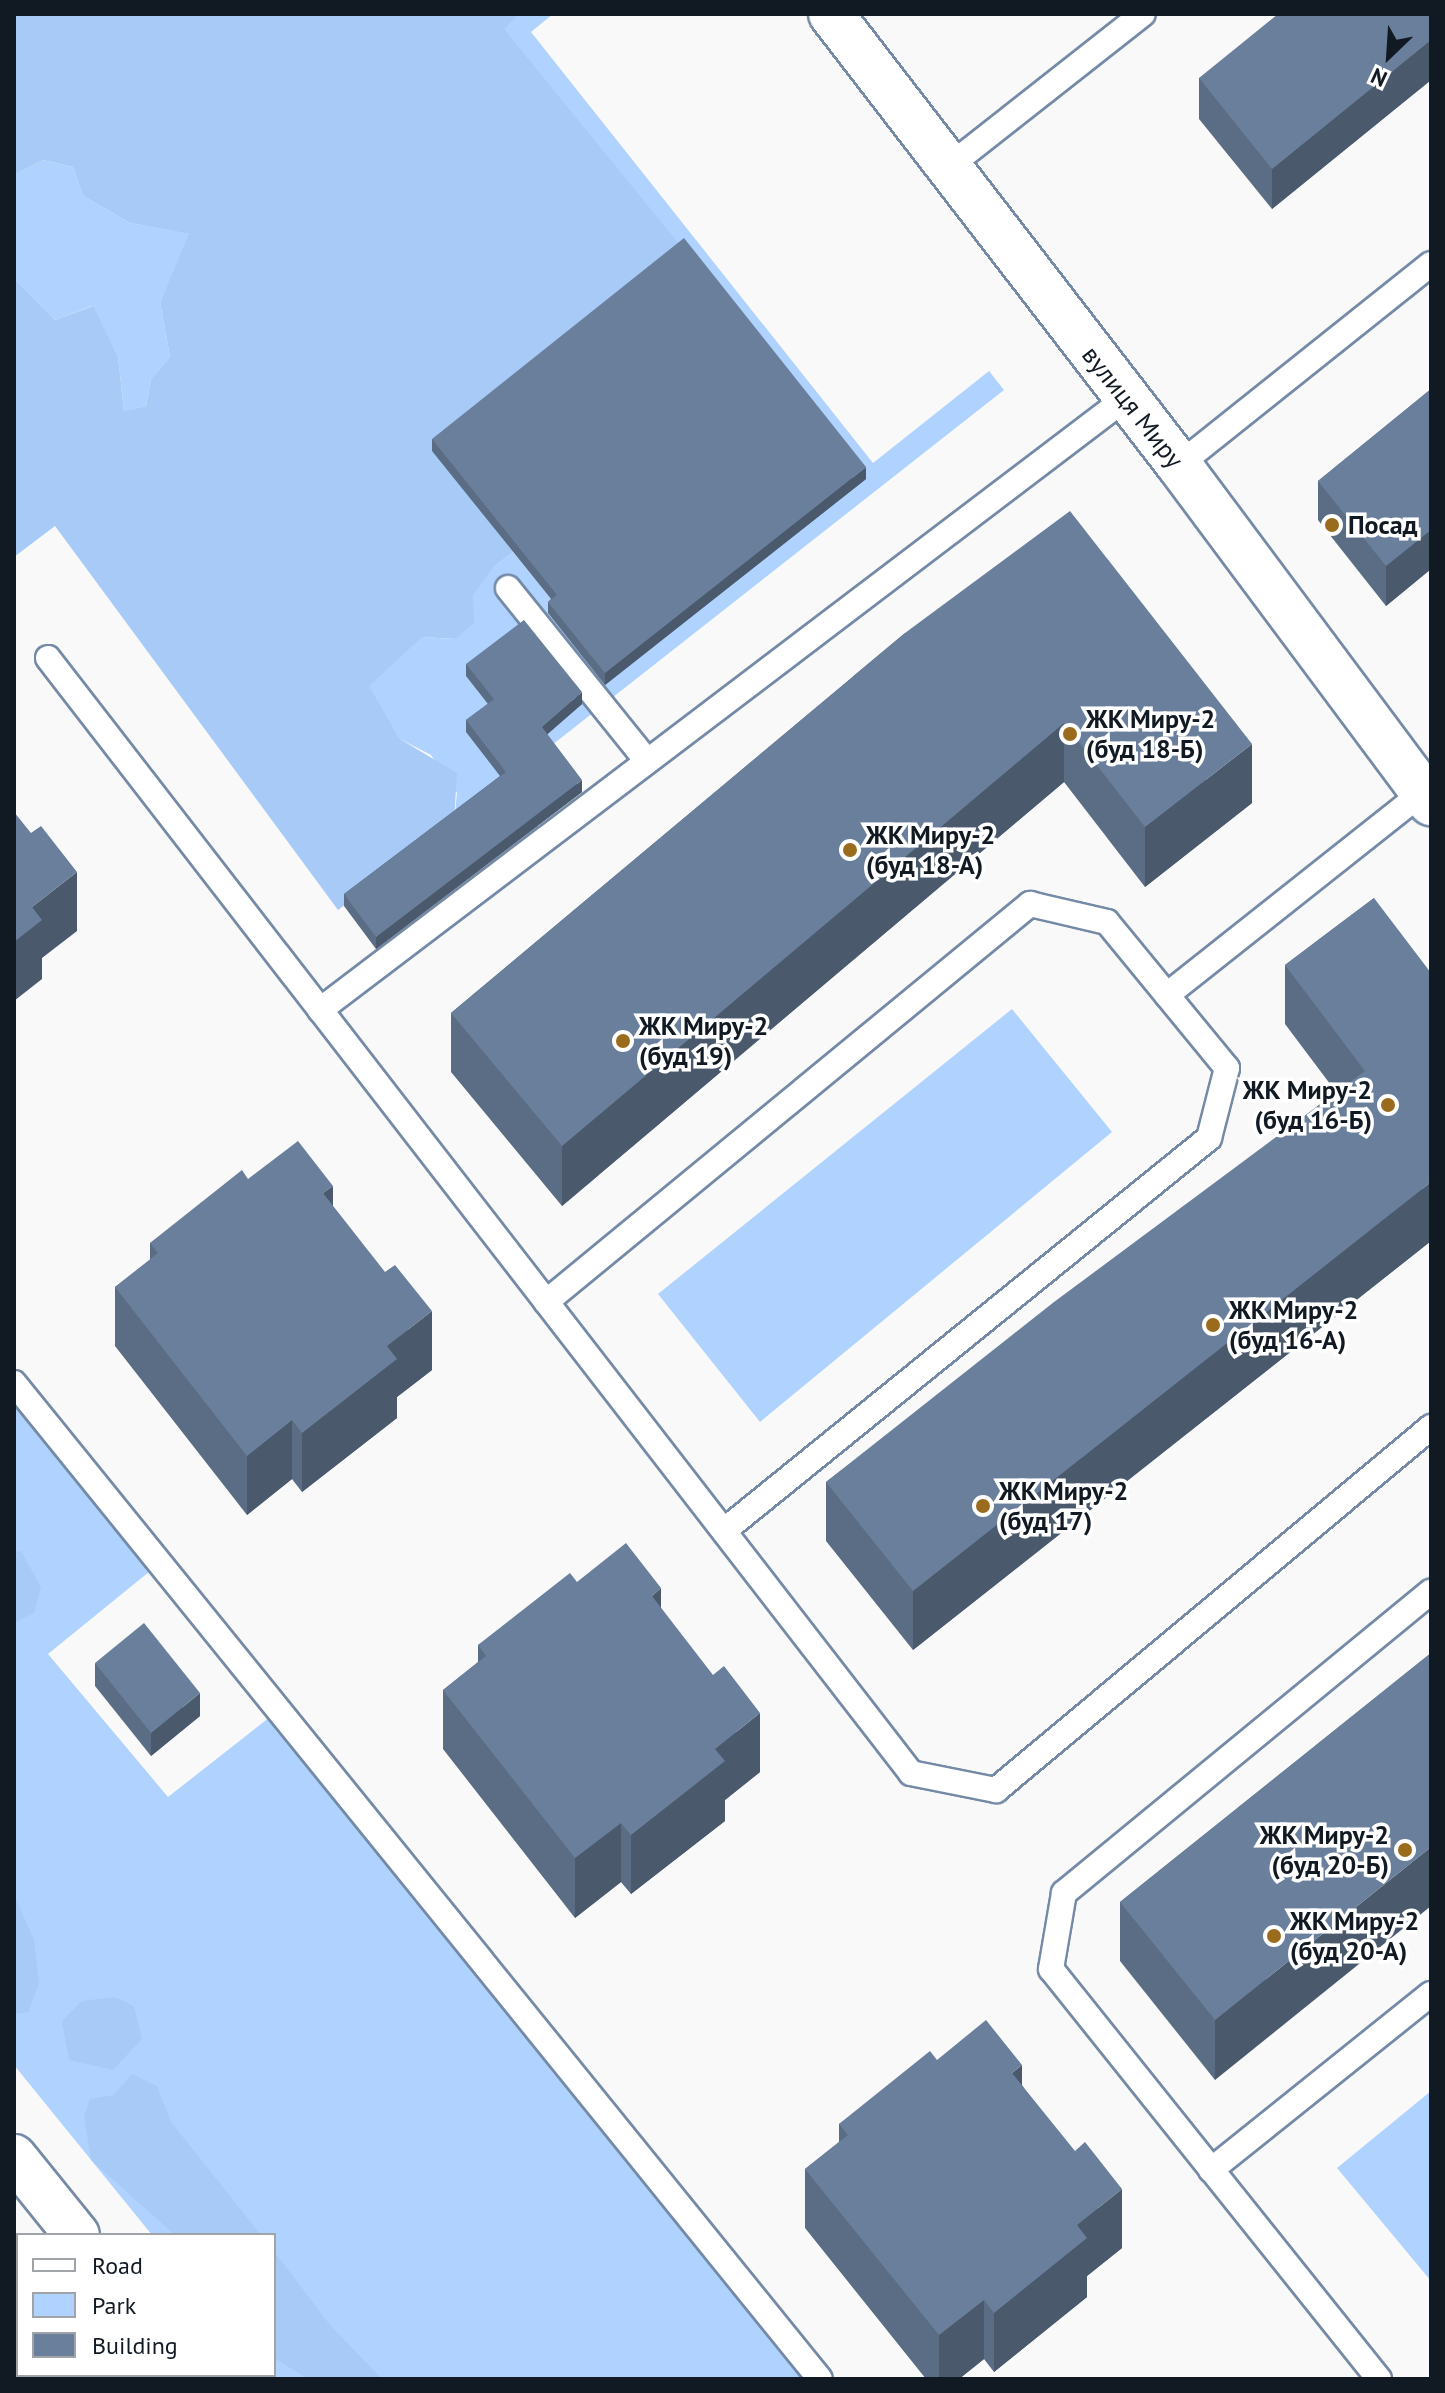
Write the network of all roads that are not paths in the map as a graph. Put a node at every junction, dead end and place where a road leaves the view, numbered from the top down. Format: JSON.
{"nodes":[{"id":1,"x":831,"y":14,"type":"edge"},
{"id":2,"x":1143,"y":14,"type":"edge"},
{"id":3,"x":947,"y":168,"type":"junction"},
{"id":4,"x":1431,"y":264,"type":"edge"},
{"id":5,"x":1126,"y":398,"type":"junction"},
{"id":6,"x":1179,"y":465,"type":"junction"},
{"id":7,"x":508,"y":588,"type":"dead end"},
{"id":8,"x":48,"y":658,"type":"dead end"},
{"id":9,"x":647,"y":761,"type":"junction"},
{"id":10,"x":1427,"y":797,"type":"edge"},
{"id":11,"x":1167,"y":995,"type":"junction"},
{"id":12,"x":320,"y":1010,"type":"junction"},
{"id":13,"x":546,"y":1302,"type":"junction"},
{"id":14,"x":14,"y":1383,"type":"edge"},
{"id":15,"x":1431,"y":1427,"type":"edge"},
{"id":16,"x":725,"y":1530,"type":"junction"},
{"id":17,"x":1431,"y":1592,"type":"edge"},
{"id":18,"x":1431,"y":1994,"type":"edge"},
{"id":19,"x":14,"y":2157,"type":"edge"},
{"id":20,"x":1211,"y":2170,"type":"junction"},
{"id":21,"x":75,"y":2233,"type":"edge"},
{"id":22,"x":820,"y":2379,"type":"edge"},
{"id":23,"x":1379,"y":2379,"type":"edge"}],
"edges":[{"from":1,"to":3,"type":"street","name":"вулиця Миру"},
{"from":2,"to":3,"type":"lane"},
{"from":3,"to":5,"type":"street","name":"вулиця Миру"},
{"from":4,"to":6,"type":"lane"},
{"from":5,"to":6,"type":"street","name":"вулиця Миру"},
{"from":5,"to":9,"type":"lane"},
{"from":6,"to":10,"type":"street","name":"вулиця Миру"},
{"from":7,"to":9,"type":"lane"},
{"from":8,"to":12,"type":"lane"},
{"from":9,"to":12,"type":"lane"},
{"from":10,"to":11,"type":"lane"},
{"from":11,"to":13,"type":"lane"},
{"from":11,"to":16,"type":"lane"},
{"from":12,"to":13,"type":"lane"},
{"from":13,"to":16,"type":"lane"},
{"from":14,"to":22,"type":"lane"},
{"from":15,"to":16,"type":"lane"},
{"from":17,"to":20,"type":"lane"},
{"from":18,"to":20,"type":"lane"},
{"from":19,"to":21,"type":"street"},
{"from":20,"to":23,"type":"lane"}]}
